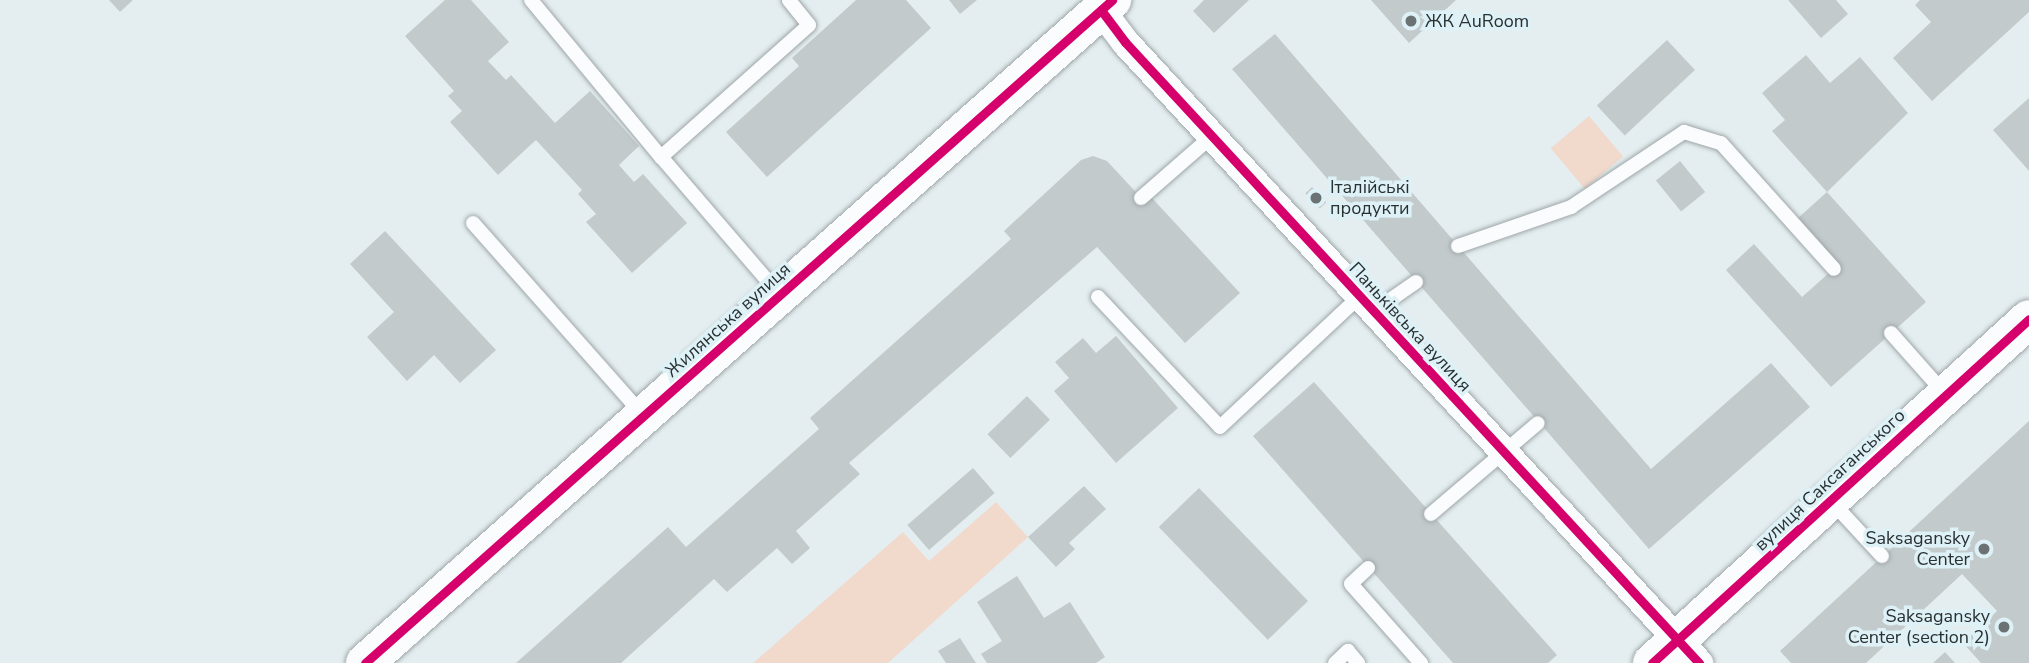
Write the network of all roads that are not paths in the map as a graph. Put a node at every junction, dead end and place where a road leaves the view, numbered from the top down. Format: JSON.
{"nodes":[{"id":1,"x":531,"y":0,"type":"edge"},
{"id":2,"x":789,"y":0,"type":"edge"},
{"id":3,"x":1107,"y":5,"type":"edge"},
{"id":4,"x":1212,"y":136,"type":"junction"},
{"id":5,"x":661,"y":156,"type":"junction"},
{"id":6,"x":1141,"y":198,"type":"dead end"},
{"id":7,"x":474,"y":223,"type":"dead end"},
{"id":8,"x":1458,"y":246,"type":"dead end"},
{"id":9,"x":1834,"y":269,"type":"dead end"},
{"id":10,"x":1416,"y":282,"type":"dead end"},
{"id":11,"x":780,"y":295,"type":"junction"},
{"id":12,"x":1098,"y":297,"type":"dead end"},
{"id":13,"x":1367,"y":304,"type":"junction"},
{"id":14,"x":2029,"y":319,"type":"edge"},
{"id":15,"x":1891,"y":333,"type":"dead end"},
{"id":16,"x":1946,"y":395,"type":"junction"},
{"id":17,"x":643,"y":416,"type":"junction"},
{"id":18,"x":1538,"y":423,"type":"dead end"},
{"id":19,"x":1505,"y":451,"type":"junction"},
{"id":20,"x":1831,"y":501,"type":"junction"},
{"id":21,"x":1431,"y":514,"type":"dead end"},
{"id":22,"x":1882,"y":556,"type":"dead end"},
{"id":23,"x":1368,"y":568,"type":"dead end"},
{"id":24,"x":1677,"y":655,"type":"edge"},
{"id":25,"x":365,"y":663,"type":"edge"},
{"id":26,"x":1335,"y":663,"type":"edge"},
{"id":27,"x":1359,"y":663,"type":"edge"},
{"id":28,"x":1421,"y":663,"type":"edge"}],
"edges":[{"from":1,"to":5,"type":"lane"},
{"from":2,"to":5,"type":"lane"},
{"from":3,"to":4,"type":"street","name":"Паньківська вулиця"},
{"from":3,"to":11,"type":"main road","name":"Жилянська вулиця"},
{"from":4,"to":6,"type":"lane"},
{"from":4,"to":13,"type":"street","name":"Паньківська вулиця"},
{"from":5,"to":11,"type":"lane"},
{"from":7,"to":17,"type":"lane"},
{"from":8,"to":9,"type":"lane"},
{"from":10,"to":13,"type":"lane"},
{"from":11,"to":17,"type":"main road","name":"Жилянська вулиця"},
{"from":12,"to":13,"type":"lane"},
{"from":13,"to":19,"type":"street","name":"Паньківська вулиця"},
{"from":14,"to":16,"type":"main road","name":"вулиця Саксаганського"},
{"from":15,"to":16,"type":"lane"},
{"from":16,"to":20,"type":"main road","name":"вулиця Саксаганського"},
{"from":17,"to":25,"type":"main road","name":"Жилянська вулиця"},
{"from":18,"to":19,"type":"lane"},
{"from":19,"to":21,"type":"lane"},
{"from":19,"to":24,"type":"street","name":"Паньківська вулиця"},
{"from":20,"to":22,"type":"lane"},
{"from":20,"to":24,"type":"main road","name":"вулиця Саксаганського"},
{"from":23,"to":28,"type":"lane"},
{"from":26,"to":27,"type":"lane"}]}
